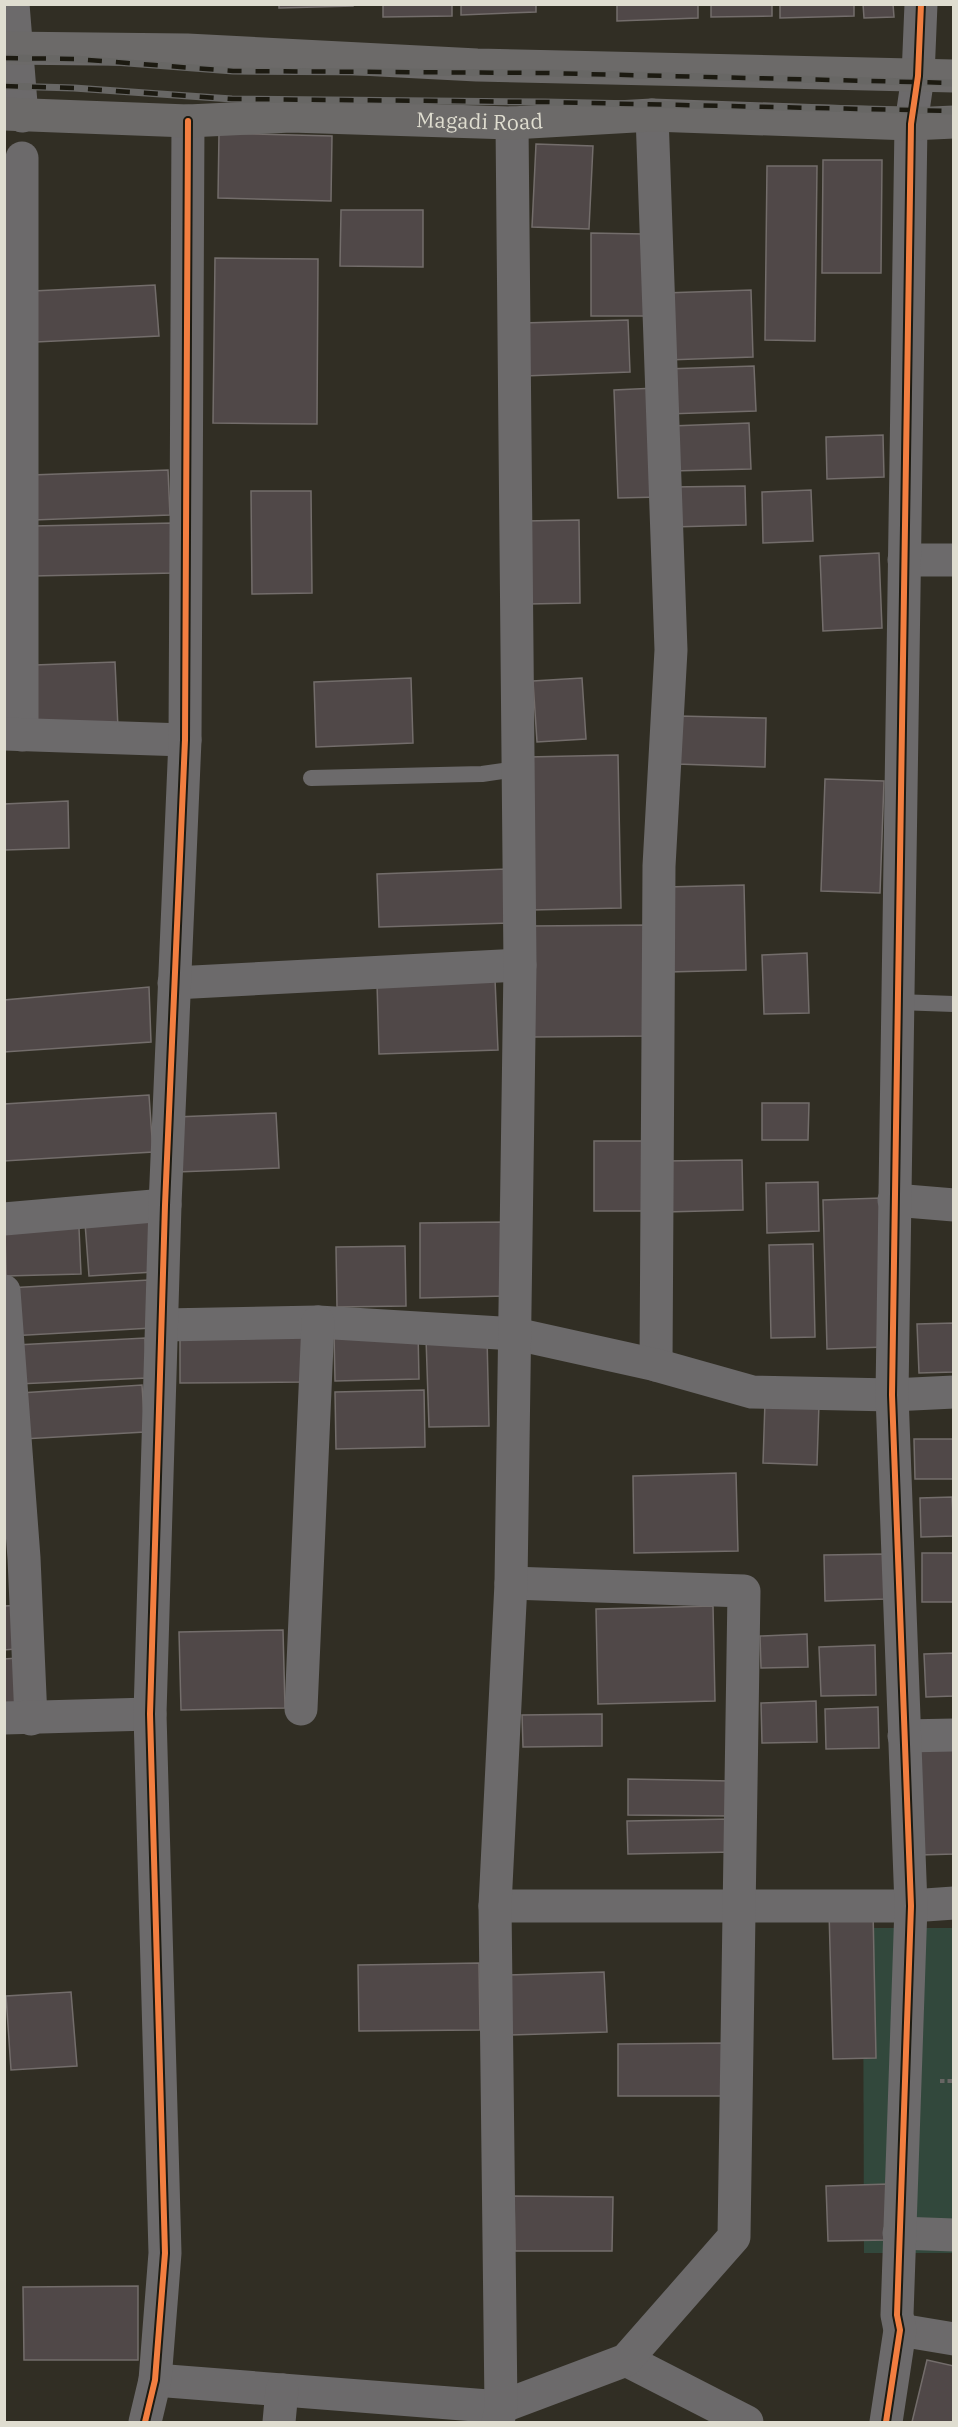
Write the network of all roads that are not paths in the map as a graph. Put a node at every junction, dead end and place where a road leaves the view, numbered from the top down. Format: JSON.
{"nodes":[{"id":1,"x":13,"y":4,"type":"edge"},
{"id":2,"x":921,"y":4,"type":"edge"},
{"id":3,"x":11,"y":47,"type":"edge"},
{"id":4,"x":918,"y":76,"type":"junction"},
{"id":5,"x":954,"y":76,"type":"edge"},
{"id":6,"x":13,"y":115,"type":"edge"},
{"id":7,"x":652,"y":115,"type":"junction"},
{"id":8,"x":188,"y":121,"type":"junction"},
{"id":9,"x":954,"y":122,"type":"edge"},
{"id":10,"x":512,"y":123,"type":"junction"},
{"id":11,"x":910,"y":124,"type":"junction"},
{"id":12,"x":22,"y":158,"type":"dead end"},
{"id":13,"x":904,"y":560,"type":"junction"},
{"id":14,"x":954,"y":560,"type":"edge"},
{"id":15,"x":13,"y":734,"type":"edge"},
{"id":16,"x":184,"y":740,"type":"junction"},
{"id":17,"x":517,"y":768,"type":"junction"},
{"id":18,"x":311,"y":778,"type":"dead end"},
{"id":19,"x":520,"y":965,"type":"junction"},
{"id":20,"x":174,"y":982,"type":"junction"},
{"id":21,"x":897,"y":1002,"type":"junction"},
{"id":22,"x":954,"y":1004,"type":"edge"},
{"id":23,"x":894,"y":1200,"type":"junction"},
{"id":24,"x":165,"y":1205,"type":"junction"},
{"id":25,"x":954,"y":1205,"type":"edge"},
{"id":26,"x":4,"y":1219,"type":"edge"},
{"id":27,"x":4,"y":1291,"type":"edge"},
{"id":28,"x":318,"y":1322,"type":"junction"},
{"id":29,"x":163,"y":1325,"type":"junction"},
{"id":30,"x":516,"y":1334,"type":"junction"},
{"id":31,"x":656,"y":1365,"type":"junction"},
{"id":32,"x":954,"y":1392,"type":"edge"},
{"id":33,"x":892,"y":1395,"type":"junction"},
{"id":34,"x":511,"y":1583,"type":"junction"},
{"id":35,"x":301,"y":1709,"type":"dead end"},
{"id":36,"x":150,"y":1714,"type":"junction"},
{"id":37,"x":18,"y":1719,"type":"edge"},
{"id":38,"x":954,"y":1735,"type":"edge"},
{"id":39,"x":904,"y":1736,"type":"junction"},
{"id":40,"x":954,"y":1903,"type":"edge"},
{"id":41,"x":495,"y":1906,"type":"junction"},
{"id":42,"x":738,"y":1906,"type":"junction"},
{"id":43,"x":911,"y":1906,"type":"junction"},
{"id":44,"x":899,"y":2233,"type":"junction"},
{"id":45,"x":954,"y":2235,"type":"edge"},
{"id":46,"x":900,"y":2330,"type":"junction"},
{"id":47,"x":954,"y":2339,"type":"edge"},
{"id":48,"x":626,"y":2360,"type":"junction"},
{"id":49,"x":155,"y":2380,"type":"junction"},
{"id":50,"x":282,"y":2390,"type":"junction"},
{"id":51,"x":499,"y":2415,"type":"edge"},
{"id":52,"x":145,"y":2422,"type":"edge"},
{"id":53,"x":279,"y":2422,"type":"edge"},
{"id":54,"x":747,"y":2422,"type":"edge"},
{"id":55,"x":886,"y":2422,"type":"edge"}],
"edges":[{"from":1,"to":3,"type":"street"},
{"from":2,"to":4,"type":"street"},
{"from":3,"to":4,"type":"main road"},
{"from":3,"to":6,"type":"street"},
{"from":4,"to":5,"type":"main road"},
{"from":4,"to":11,"type":"street"},
{"from":6,"to":8,"type":"main road","name":"Magadi Road"},
{"from":7,"to":10,"type":"main road","name":"Magadi Road"},
{"from":7,"to":11,"type":"main road","name":"Magadi Road"},
{"from":7,"to":31,"type":"street"},
{"from":8,"to":10,"type":"main road","name":"Magadi Road"},
{"from":8,"to":16,"type":"street"},
{"from":9,"to":11,"type":"main road","name":"Magadi Road"},
{"from":10,"to":17,"type":"street"},
{"from":11,"to":13,"type":"street"},
{"from":12,"to":15,"type":"street"},
{"from":13,"to":14,"type":"street"},
{"from":13,"to":21,"type":"street"},
{"from":15,"to":16,"type":"street"},
{"from":16,"to":20,"type":"street"},
{"from":17,"to":18,"type":"lane"},
{"from":17,"to":19,"type":"street"},
{"from":19,"to":20,"type":"street"},
{"from":19,"to":30,"type":"street"},
{"from":20,"to":24,"type":"street"},
{"from":21,"to":22,"type":"lane"},
{"from":21,"to":23,"type":"street"},
{"from":23,"to":25,"type":"street"},
{"from":23,"to":33,"type":"street"},
{"from":24,"to":26,"type":"street"},
{"from":24,"to":29,"type":"street"},
{"from":27,"to":37,"type":"street"},
{"from":28,"to":29,"type":"street"},
{"from":28,"to":30,"type":"street"},
{"from":28,"to":35,"type":"street"},
{"from":29,"to":36,"type":"street"},
{"from":30,"to":31,"type":"street"},
{"from":30,"to":34,"type":"street"},
{"from":31,"to":33,"type":"street"},
{"from":32,"to":33,"type":"street"},
{"from":33,"to":39,"type":"street"},
{"from":34,"to":41,"type":"street"},
{"from":34,"to":42,"type":"street"},
{"from":36,"to":37,"type":"street"},
{"from":36,"to":49,"type":"street"},
{"from":38,"to":39,"type":"street"},
{"from":39,"to":43,"type":"street"},
{"from":40,"to":43,"type":"street"},
{"from":41,"to":42,"type":"street"},
{"from":41,"to":51,"type":"street"},
{"from":42,"to":43,"type":"street"},
{"from":42,"to":48,"type":"street"},
{"from":43,"to":44,"type":"street"},
{"from":44,"to":45,"type":"street"},
{"from":44,"to":46,"type":"street"},
{"from":46,"to":47,"type":"street"},
{"from":46,"to":55,"type":"street"},
{"from":48,"to":51,"type":"street"},
{"from":48,"to":54,"type":"street"},
{"from":49,"to":50,"type":"street"},
{"from":49,"to":52,"type":"street"},
{"from":50,"to":51,"type":"street"},
{"from":50,"to":53,"type":"street"}]}
